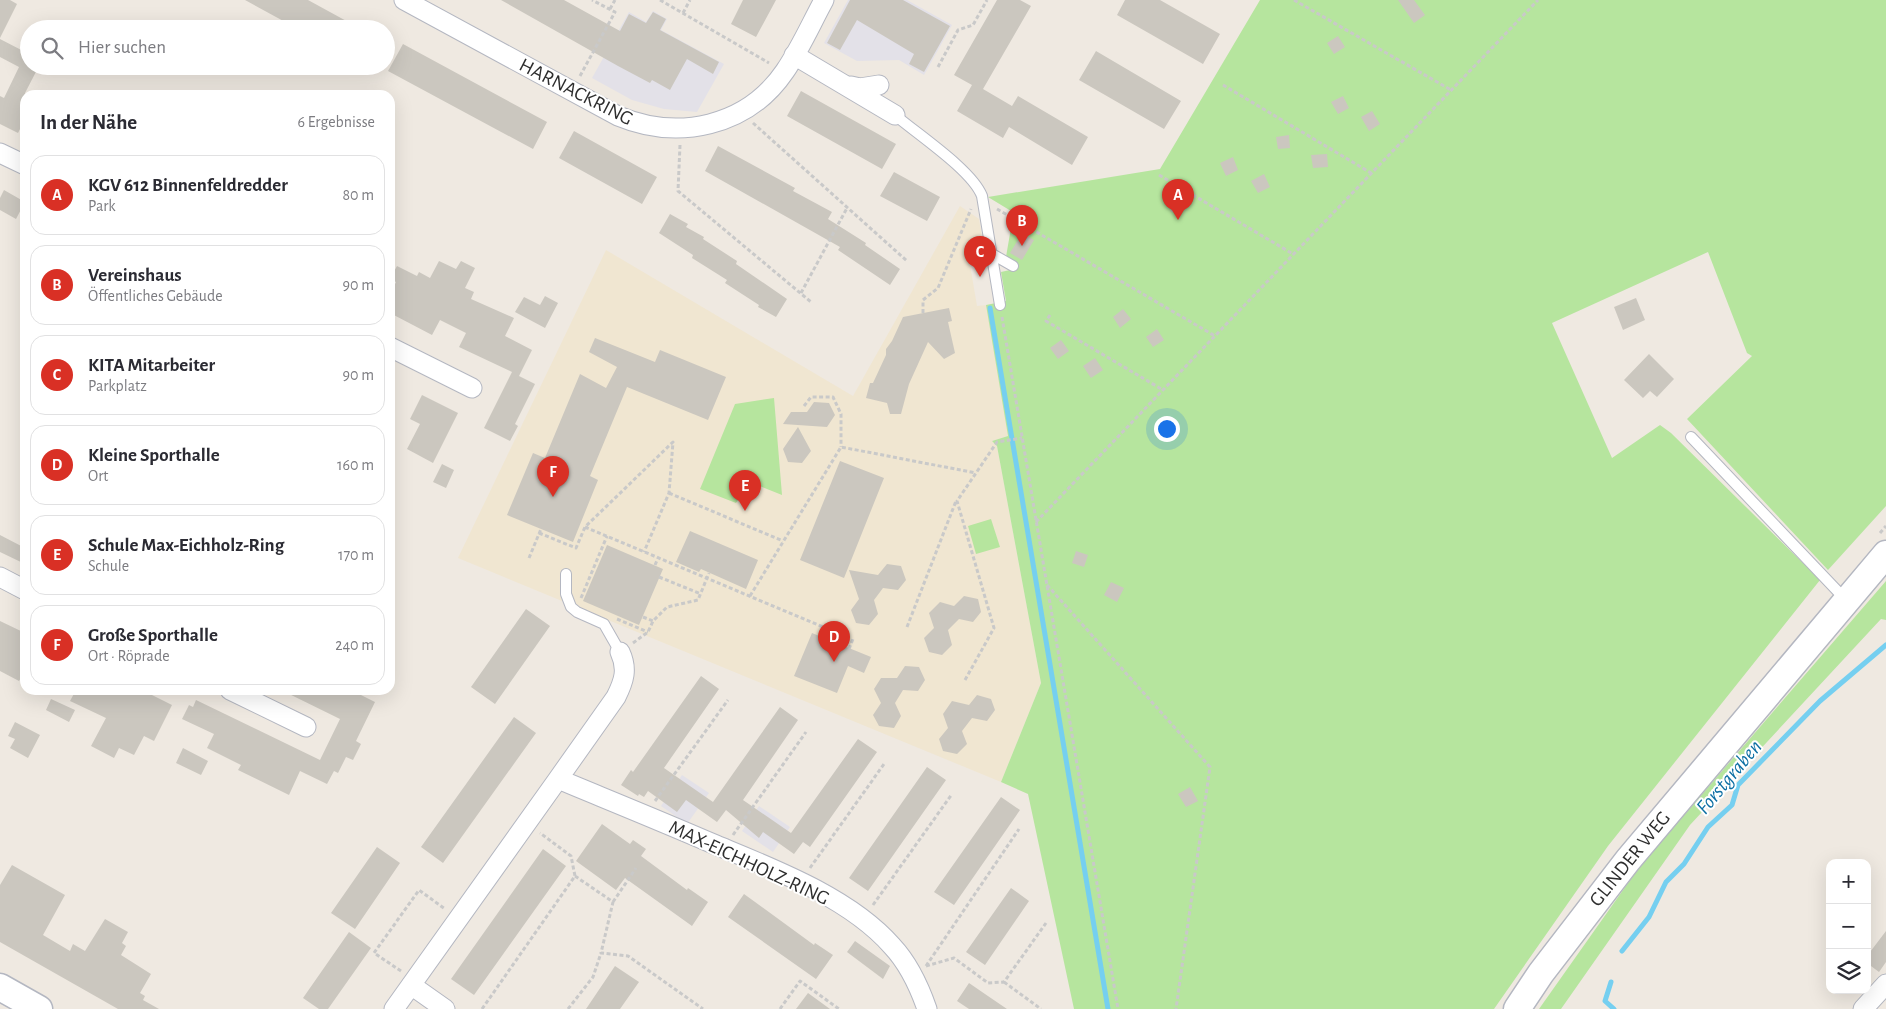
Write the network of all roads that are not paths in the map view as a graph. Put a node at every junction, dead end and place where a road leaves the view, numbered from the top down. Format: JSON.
{"nodes":[{"id":1,"x":404,"y":0,"type":"edge"},
{"id":2,"x":824,"y":0,"type":"edge"},
{"id":3,"x":794,"y":55,"type":"junction"},
{"id":4,"x":845,"y":84,"type":"junction"},
{"id":5,"x":879,"y":85,"type":"dead end"},
{"id":6,"x":895,"y":115,"type":"joint"},
{"id":7,"x":0,"y":152,"type":"edge"},
{"id":8,"x":20,"y":162,"type":"edge"},
{"id":9,"x":989,"y":251,"type":"junction"},
{"id":10,"x":1013,"y":266,"type":"dead end"},
{"id":11,"x":1000,"y":305,"type":"road end"},
{"id":12,"x":395,"y":350,"type":"edge"},
{"id":13,"x":472,"y":388,"type":"dead end"},
{"id":14,"x":1691,"y":437,"type":"dead end"},
{"id":15,"x":1886,"y":554,"type":"edge"},
{"id":16,"x":566,"y":574,"type":"dead end"},
{"id":17,"x":0,"y":577,"type":"edge"},
{"id":18,"x":20,"y":587,"type":"edge"},
{"id":19,"x":1847,"y":600,"type":"junction"},
{"id":20,"x":620,"y":652,"type":"joint"},
{"id":21,"x":240,"y":695,"type":"edge"},
{"id":22,"x":306,"y":728,"type":"dead end"},
{"id":23,"x":558,"y":779,"type":"junction"},
{"id":24,"x":413,"y":982,"type":"junction"},
{"id":25,"x":1886,"y":984,"type":"edge"},
{"id":26,"x":0,"y":987,"type":"edge"},
{"id":27,"x":39,"y":1009,"type":"edge"},
{"id":28,"x":394,"y":1009,"type":"edge"},
{"id":29,"x":445,"y":1009,"type":"edge"},
{"id":30,"x":926,"y":1009,"type":"edge"},
{"id":31,"x":1517,"y":1009,"type":"edge"},
{"id":32,"x":1863,"y":1009,"type":"edge"}],
"edges":[{"from":1,"to":3,"type":"street","name":"HARNACKRING"},
{"from":2,"to":3,"type":"street","name":"HARNACKRING"},
{"from":3,"to":4,"type":"street"},
{"from":4,"to":5,"type":"street"},
{"from":4,"to":6,"type":"street"},
{"from":6,"to":9,"type":"lane"},
{"from":7,"to":8,"type":"street"},
{"from":9,"to":10,"type":"lane"},
{"from":9,"to":11,"type":"lane"},
{"from":12,"to":13,"type":"street"},
{"from":14,"to":19,"type":"lane"},
{"from":15,"to":19,"type":"main road","name":"GLINDER WEG"},
{"from":16,"to":20,"type":"lane"},
{"from":17,"to":18,"type":"street"},
{"from":19,"to":31,"type":"main road","name":"GLINDER WEG"},
{"from":20,"to":23,"type":"street"},
{"from":21,"to":22,"type":"street"},
{"from":23,"to":24,"type":"street"},
{"from":23,"to":30,"type":"street","name":"MAX-EICHHOLZ-RING"},
{"from":24,"to":28,"type":"street"},
{"from":24,"to":29,"type":"street"},
{"from":25,"to":32,"type":"street"},
{"from":26,"to":27,"type":"main road"}]}
